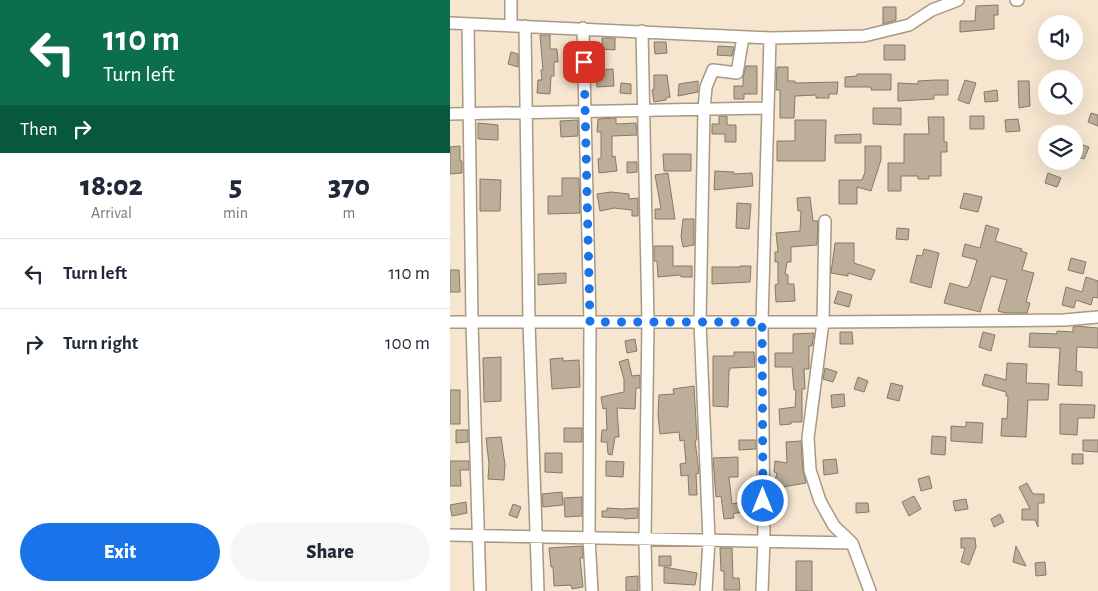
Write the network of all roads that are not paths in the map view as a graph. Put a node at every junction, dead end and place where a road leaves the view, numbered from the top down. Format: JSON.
{"nodes":[{"id":1,"x":511,"y":0,"type":"edge"},
{"id":2,"x":958,"y":0,"type":"edge"},
{"id":3,"x":450,"y":23,"type":"edge"},
{"id":4,"x":468,"y":24,"type":"junction"},
{"id":5,"x":511,"y":25,"type":"junction"},
{"id":6,"x":525,"y":26,"type":"junction"},
{"id":7,"x":583,"y":28,"type":"junction"},
{"id":8,"x":642,"y":31,"type":"junction"},
{"id":9,"x":743,"y":37,"type":"junction"},
{"id":10,"x":770,"y":38,"type":"junction"},
{"id":11,"x":768,"y":108,"type":"junction"},
{"id":12,"x":704,"y":110,"type":"junction"},
{"id":13,"x":644,"y":111,"type":"junction"},
{"id":14,"x":585,"y":112,"type":"junction"},
{"id":15,"x":469,"y":113,"type":"junction"},
{"id":16,"x":526,"y":113,"type":"junction"},
{"id":17,"x":450,"y":114,"type":"edge"},
{"id":18,"x":825,"y":221,"type":"dead end"},
{"id":19,"x":1098,"y":317,"type":"edge"},
{"id":20,"x":450,"y":322,"type":"edge"},
{"id":21,"x":472,"y":322,"type":"junction"},
{"id":22,"x":529,"y":322,"type":"junction"},
{"id":23,"x":590,"y":322,"type":"junction"},
{"id":24,"x":648,"y":322,"type":"junction"},
{"id":25,"x":700,"y":322,"type":"junction"},
{"id":26,"x":762,"y":322,"type":"junction"},
{"id":27,"x":823,"y":322,"type":"junction"},
{"id":28,"x":450,"y":535,"type":"edge"},
{"id":29,"x":477,"y":536,"type":"junction"},
{"id":30,"x":535,"y":537,"type":"junction"},
{"id":31,"x":589,"y":538,"type":"junction"},
{"id":32,"x":645,"y":539,"type":"junction"},
{"id":33,"x":709,"y":540,"type":"junction"},
{"id":34,"x":764,"y":541,"type":"junction"},
{"id":35,"x":852,"y":543,"type":"junction"},
{"id":36,"x":480,"y":591,"type":"edge"},
{"id":37,"x":538,"y":591,"type":"edge"},
{"id":38,"x":592,"y":591,"type":"edge"},
{"id":39,"x":646,"y":591,"type":"edge"},
{"id":40,"x":706,"y":591,"type":"edge"},
{"id":41,"x":762,"y":591,"type":"edge"},
{"id":42,"x":870,"y":591,"type":"edge"}],
"edges":[{"from":1,"to":5,"type":"street"},
{"from":2,"to":10,"type":"street"},
{"from":3,"to":4,"type":"street"},
{"from":4,"to":5,"type":"street"},
{"from":4,"to":15,"type":"street"},
{"from":5,"to":6,"type":"street"},
{"from":6,"to":7,"type":"street"},
{"from":6,"to":16,"type":"street"},
{"from":7,"to":8,"type":"street"},
{"from":7,"to":14,"type":"street"},
{"from":8,"to":9,"type":"street"},
{"from":8,"to":13,"type":"street"},
{"from":9,"to":10,"type":"street"},
{"from":9,"to":12,"type":"street"},
{"from":10,"to":11,"type":"street"},
{"from":11,"to":12,"type":"street"},
{"from":11,"to":26,"type":"street"},
{"from":12,"to":13,"type":"street"},
{"from":12,"to":25,"type":"street"},
{"from":13,"to":14,"type":"street"},
{"from":13,"to":24,"type":"street"},
{"from":14,"to":16,"type":"street"},
{"from":14,"to":23,"type":"street"},
{"from":15,"to":16,"type":"street"},
{"from":15,"to":17,"type":"street"},
{"from":15,"to":21,"type":"street"},
{"from":16,"to":22,"type":"street"},
{"from":18,"to":27,"type":"street"},
{"from":19,"to":27,"type":"street"},
{"from":20,"to":21,"type":"street"},
{"from":21,"to":22,"type":"street"},
{"from":21,"to":29,"type":"street"},
{"from":22,"to":23,"type":"street"},
{"from":22,"to":30,"type":"street"},
{"from":23,"to":24,"type":"street"},
{"from":23,"to":31,"type":"street"},
{"from":24,"to":25,"type":"street"},
{"from":24,"to":32,"type":"street"},
{"from":25,"to":26,"type":"street"},
{"from":25,"to":33,"type":"street"},
{"from":26,"to":27,"type":"street"},
{"from":26,"to":34,"type":"street"},
{"from":27,"to":35,"type":"street"},
{"from":28,"to":29,"type":"street"},
{"from":29,"to":30,"type":"street"},
{"from":29,"to":36,"type":"street"},
{"from":30,"to":31,"type":"street"},
{"from":30,"to":37,"type":"street"},
{"from":31,"to":32,"type":"street"},
{"from":31,"to":38,"type":"street"},
{"from":32,"to":33,"type":"street"},
{"from":32,"to":39,"type":"street"},
{"from":33,"to":34,"type":"street"},
{"from":33,"to":40,"type":"street"},
{"from":34,"to":35,"type":"street"},
{"from":34,"to":41,"type":"street"},
{"from":35,"to":42,"type":"street"}]}
